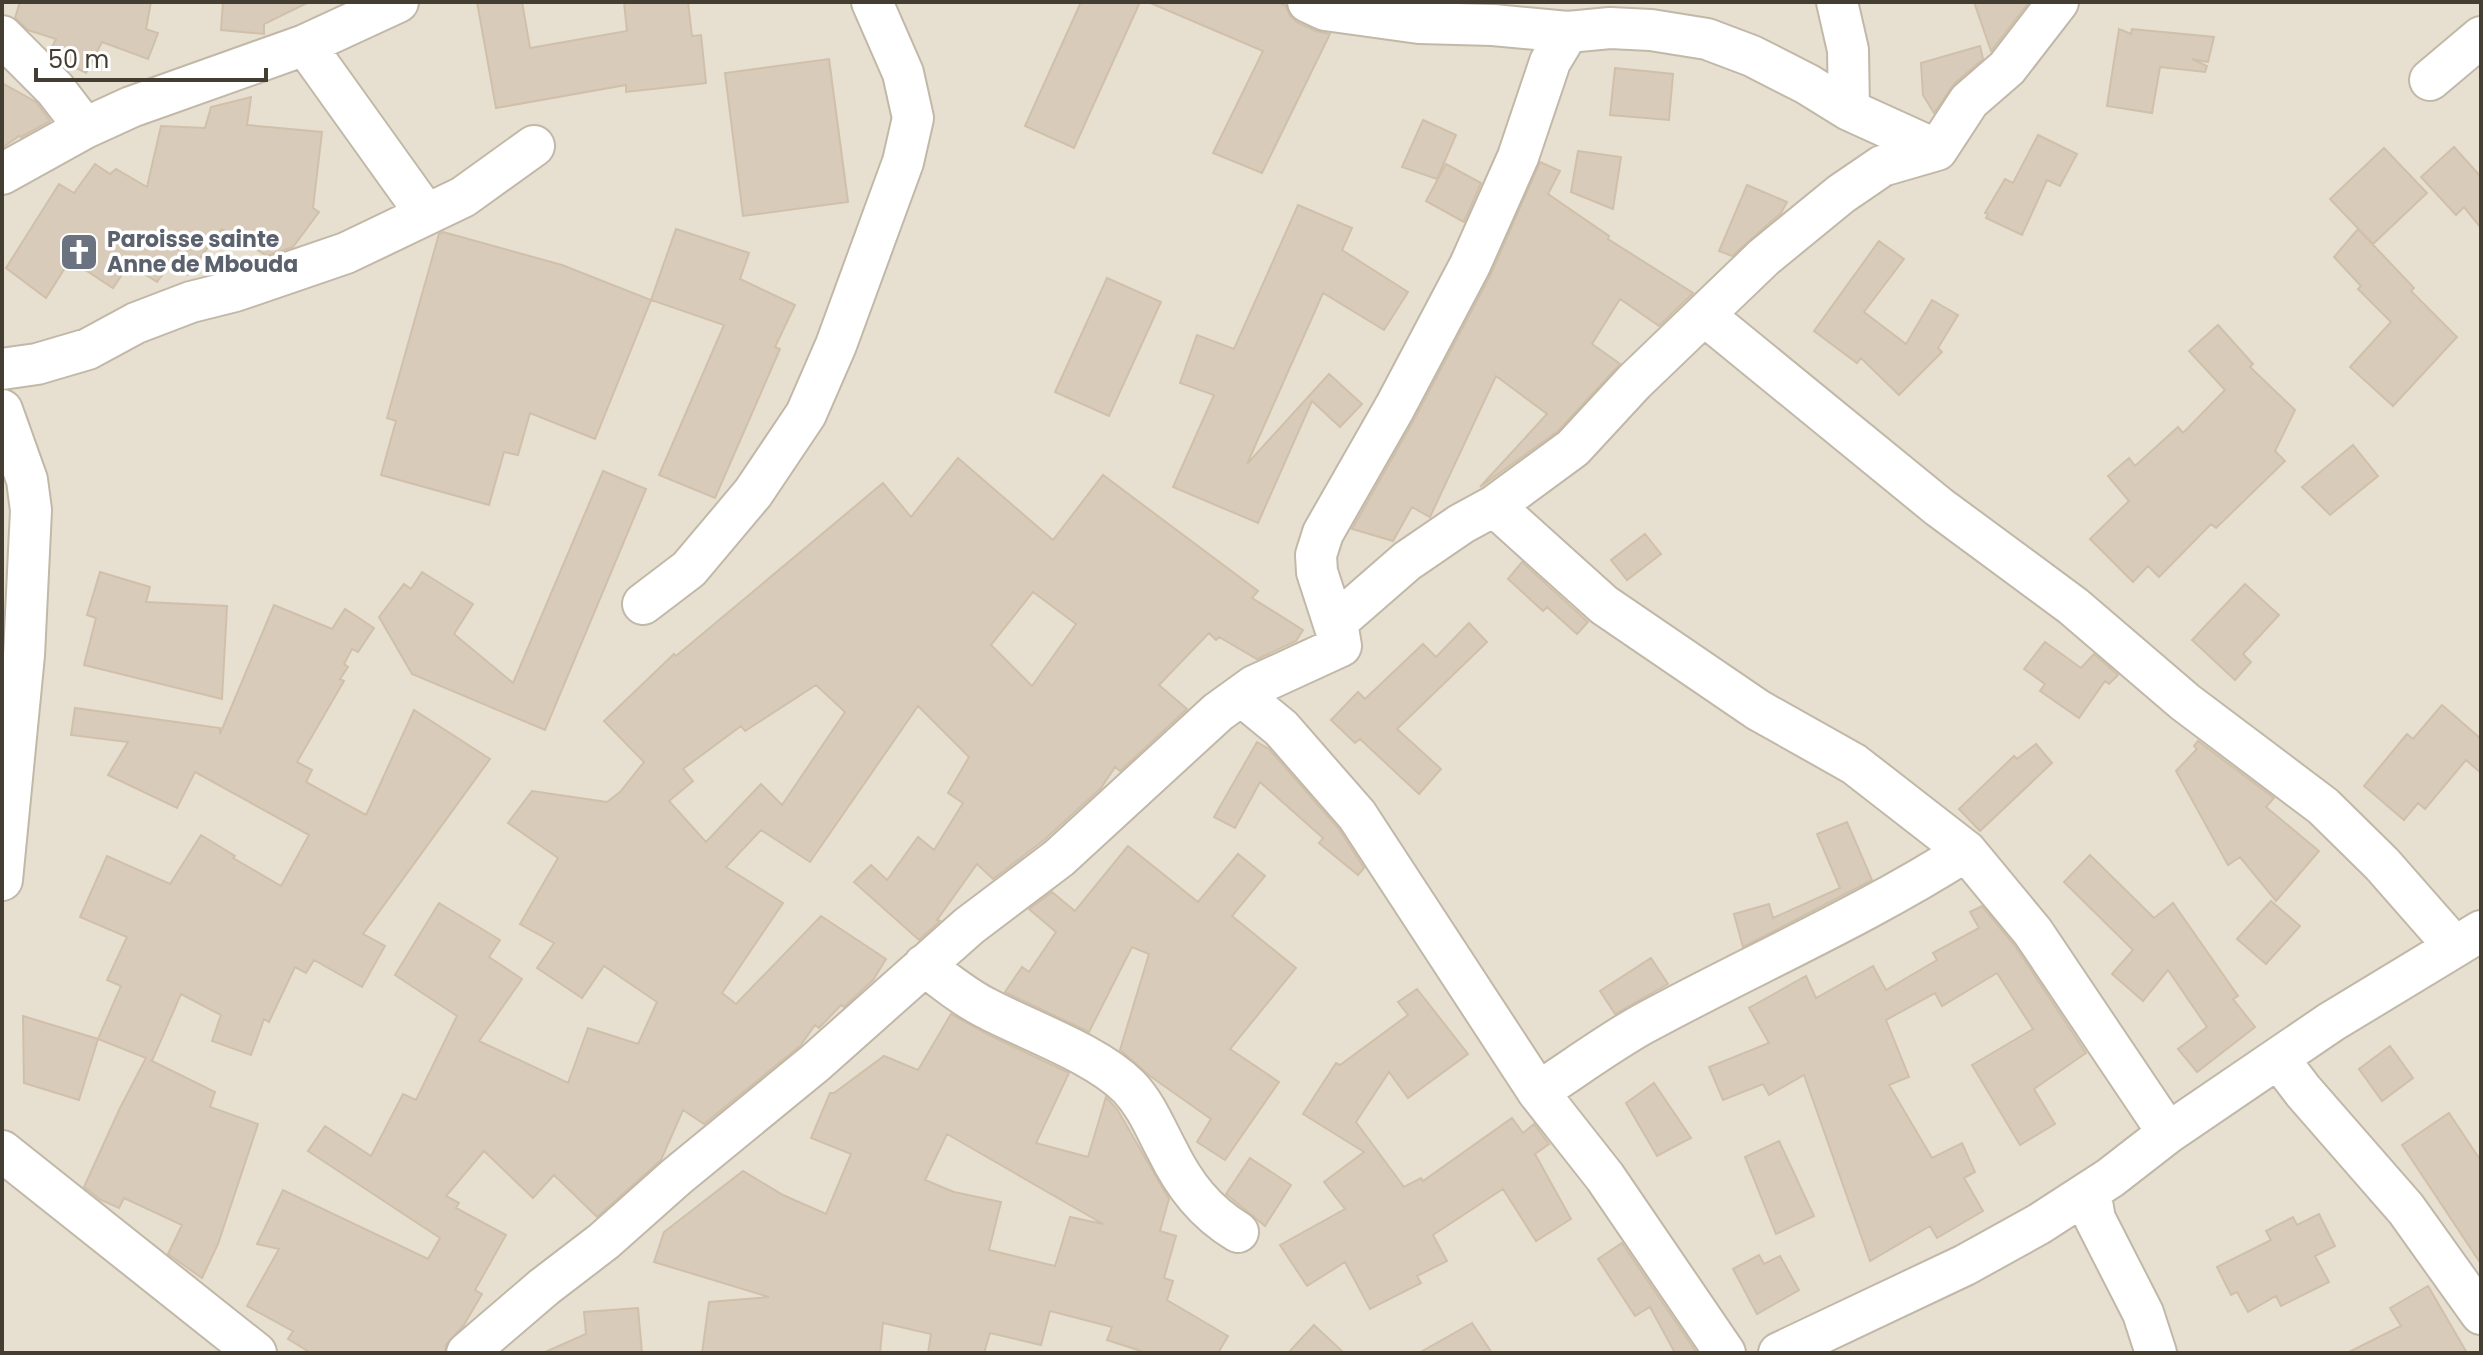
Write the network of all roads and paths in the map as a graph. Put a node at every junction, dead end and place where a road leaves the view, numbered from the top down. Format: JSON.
{"nodes":[{"id":1,"x":398,"y":2,"type":"edge"},
{"id":2,"x":872,"y":2,"type":"edge"},
{"id":3,"x":1308,"y":2,"type":"edge"},
{"id":4,"x":1837,"y":2,"type":"edge"},
{"id":5,"x":2058,"y":2,"type":"edge"},
{"id":6,"x":1568,"y":32,"type":"junction"},
{"id":7,"x":2,"y":36,"type":"edge"},
{"id":8,"x":2481,"y":37,"type":"edge"},
{"id":9,"x":305,"y":45,"type":"junction"},
{"id":10,"x":2430,"y":80,"type":"dead end"},
{"id":11,"x":1849,"y":110,"type":"junction"},
{"id":12,"x":85,"y":128,"type":"junction"},
{"id":13,"x":534,"y":146,"type":"dead end"},
{"id":14,"x":1937,"y":150,"type":"junction"},
{"id":15,"x":2,"y":174,"type":"edge"},
{"id":16,"x":426,"y":214,"type":"junction"},
{"id":17,"x":1704,"y":315,"type":"junction"},
{"id":18,"x":2,"y":369,"type":"edge"},
{"id":19,"x":2,"y":410,"type":"edge"},
{"id":20,"x":1494,"y":506,"type":"junction"},
{"id":21,"x":643,"y":604,"type":"dead end"},
{"id":22,"x":1341,"y":646,"type":"junction"},
{"id":23,"x":1242,"y":696,"type":"junction"},
{"id":24,"x":1966,"y":851,"type":"junction"},
{"id":25,"x":2,"y":880,"type":"edge"},
{"id":26,"x":2468,"y":938,"type":"edge"},
{"id":27,"x":924,"y":965,"type":"junction"},
{"id":28,"x":2278,"y":1058,"type":"junction"},
{"id":29,"x":1538,"y":1092,"type":"junction"},
{"id":30,"x":2168,"y":1133,"type":"junction"},
{"id":31,"x":3,"y":1151,"type":"edge"},
{"id":32,"x":2090,"y":1191,"type":"junction"},
{"id":33,"x":1238,"y":1232,"type":"dead end"},
{"id":34,"x":2481,"y":1314,"type":"edge"},
{"id":35,"x":256,"y":1353,"type":"edge"},
{"id":36,"x":467,"y":1353,"type":"edge"},
{"id":37,"x":1725,"y":1353,"type":"edge"},
{"id":38,"x":1779,"y":1353,"type":"edge"},
{"id":39,"x":2156,"y":1353,"type":"edge"}],
"edges":[{"from":1,"to":9,"type":"street"},
{"from":2,"to":21,"type":"street"},
{"from":3,"to":6,"type":"street"},
{"from":4,"to":11,"type":"street"},
{"from":5,"to":14,"type":"street"},
{"from":6,"to":11,"type":"street"},
{"from":6,"to":22,"type":"street"},
{"from":7,"to":12,"type":"street"},
{"from":8,"to":10,"type":"street"},
{"from":9,"to":12,"type":"street"},
{"from":9,"to":16,"type":"street"},
{"from":11,"to":14,"type":"street"},
{"from":12,"to":15,"type":"street"},
{"from":13,"to":16,"type":"street"},
{"from":14,"to":17,"type":"street"},
{"from":16,"to":18,"type":"street"},
{"from":17,"to":20,"type":"street"},
{"from":17,"to":26,"type":"street"},
{"from":19,"to":25,"type":"street"},
{"from":20,"to":22,"type":"street"},
{"from":20,"to":24,"type":"street"},
{"from":22,"to":23,"type":"street"},
{"from":23,"to":27,"type":"street"},
{"from":23,"to":29,"type":"street"},
{"from":24,"to":29,"type":"street"},
{"from":24,"to":30,"type":"street"},
{"from":26,"to":28,"type":"street"},
{"from":27,"to":33,"type":"street"},
{"from":27,"to":36,"type":"street"},
{"from":28,"to":30,"type":"street"},
{"from":28,"to":34,"type":"street"},
{"from":29,"to":37,"type":"street"},
{"from":30,"to":32,"type":"street"},
{"from":31,"to":35,"type":"street"},
{"from":32,"to":38,"type":"street"},
{"from":32,"to":39,"type":"street"}]}
